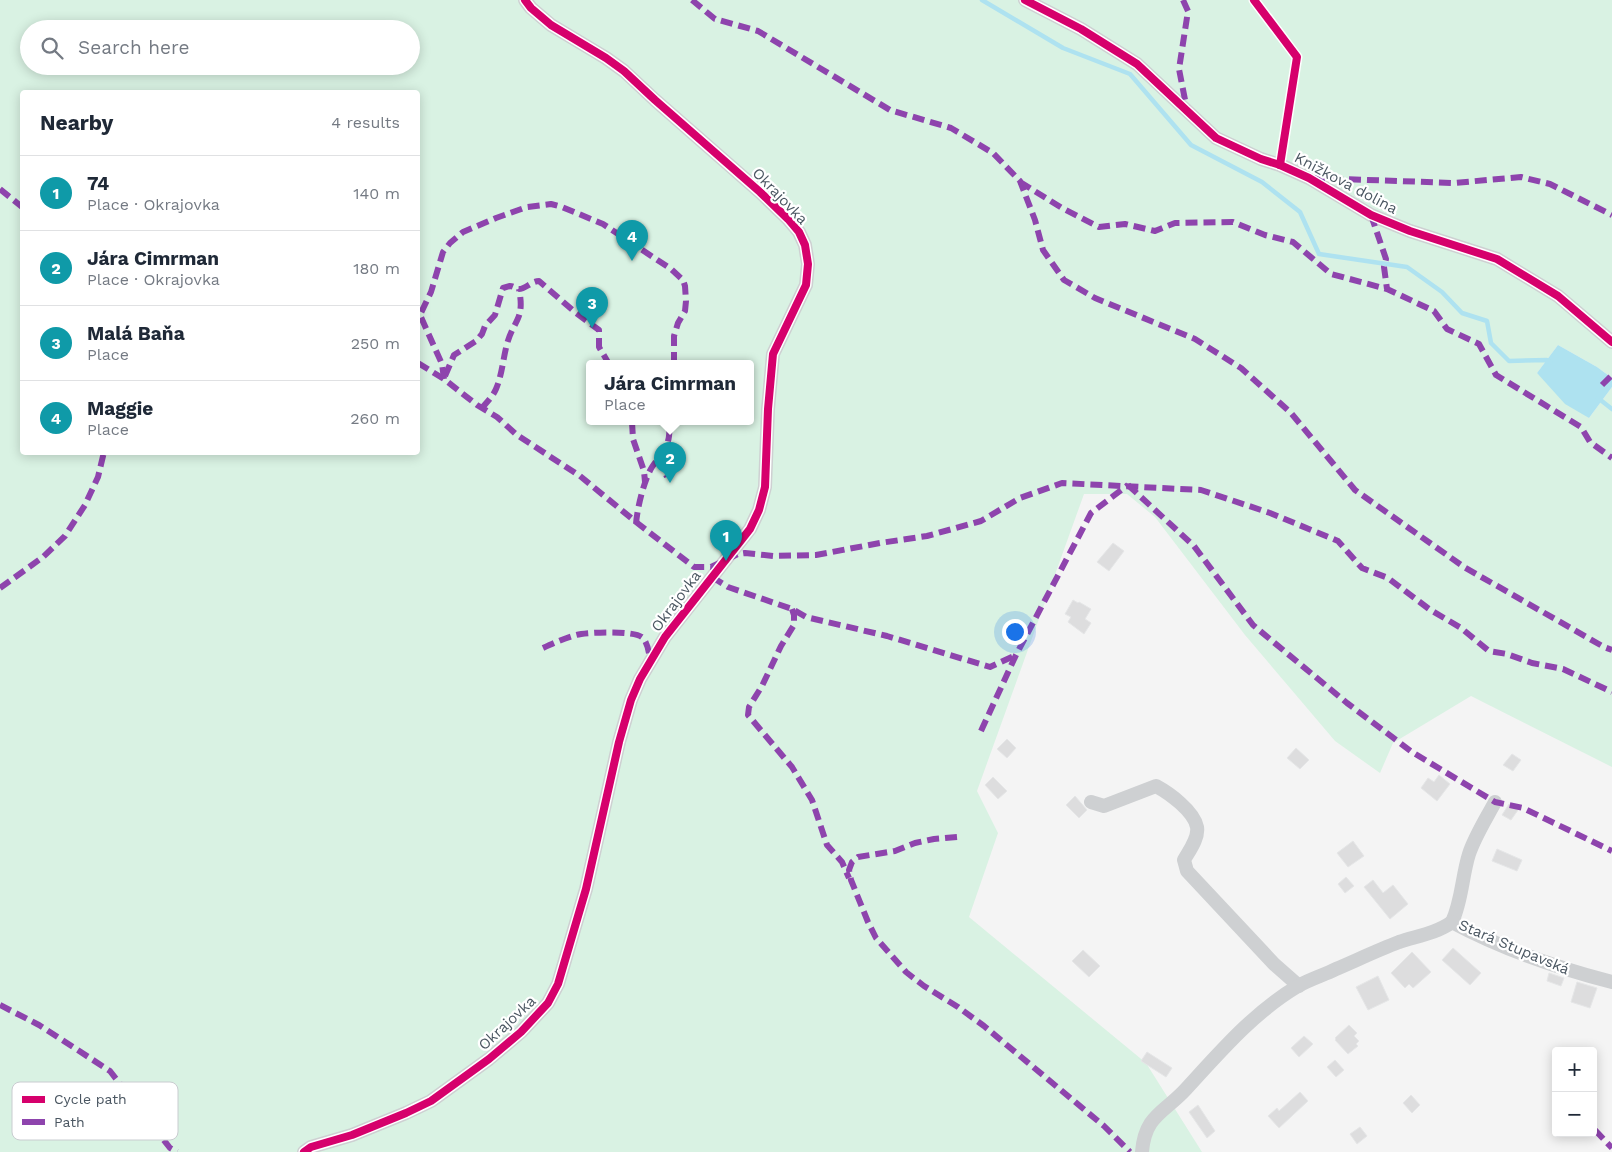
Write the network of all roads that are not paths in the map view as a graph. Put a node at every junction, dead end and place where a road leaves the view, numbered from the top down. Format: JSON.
{"nodes":[{"id":1,"x":525,"y":0,"type":"edge"},
{"id":2,"x":1026,"y":0,"type":"edge"},
{"id":3,"x":1612,"y":342,"type":"edge"},
{"id":4,"x":1091,"y":802,"type":"dead end"},
{"id":5,"x":1495,"y":802,"type":"dead end"},
{"id":6,"x":1452,"y":922,"type":"junction"},
{"id":7,"x":1612,"y":982,"type":"edge"},
{"id":8,"x":1299,"y":986,"type":"junction"},
{"id":9,"x":304,"y":1152,"type":"edge"},
{"id":10,"x":1142,"y":1152,"type":"edge"}],
"edges":[{"from":1,"to":9,"type":"street","name":"Okrajovka"},
{"from":2,"to":3,"type":"street","name":"Knižkova dolina"},
{"from":4,"to":8,"type":"street"},
{"from":5,"to":6,"type":"street","name":"Stará Stupavská"},
{"from":6,"to":7,"type":"street","name":"Stará Stupavská"},
{"from":6,"to":8,"type":"street"},
{"from":8,"to":10,"type":"street"}]}
